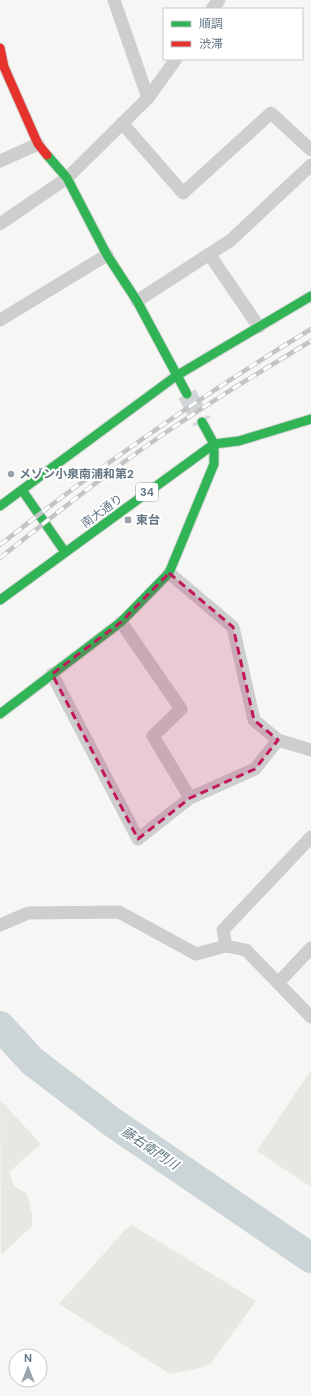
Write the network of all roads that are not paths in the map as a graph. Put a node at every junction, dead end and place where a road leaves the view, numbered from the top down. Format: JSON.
{"nodes":[{"id":1,"x":114,"y":0,"type":"edge"},
{"id":2,"x":219,"y":0,"type":"edge"},
{"id":3,"x":213,"y":8,"type":"edge"},
{"id":4,"x":0,"y":48,"type":"edge"},
{"id":5,"x":175,"y":60,"type":"edge"},
{"id":6,"x":2,"y":68,"type":"edge"},
{"id":7,"x":148,"y":98,"type":"junction"},
{"id":8,"x":122,"y":123,"type":"junction"},
{"id":9,"x":38,"y":144,"type":"junction"},
{"id":10,"x":311,"y":150,"type":"edge"},
{"id":11,"x":0,"y":161,"type":"edge"},
{"id":12,"x":311,"y":165,"type":"edge"},
{"id":13,"x":67,"y":178,"type":"junction"},
{"id":14,"x":0,"y":224,"type":"edge"},
{"id":15,"x":209,"y":254,"type":"junction"},
{"id":16,"x":107,"y":255,"type":"junction"},
{"id":17,"x":311,"y":296,"type":"edge"},
{"id":18,"x":137,"y":301,"type":"junction"},
{"id":19,"x":0,"y":320,"type":"edge"},
{"id":20,"x":259,"y":327,"type":"junction"},
{"id":21,"x":176,"y":376,"type":"junction"},
{"id":22,"x":186,"y":394,"type":"tunnel mouth"},
{"id":23,"x":311,"y":419,"type":"edge"},
{"id":24,"x":202,"y":422,"type":"tunnel mouth"},
{"id":25,"x":214,"y":444,"type":"junction"},
{"id":26,"x":22,"y":490,"type":"junction"},
{"id":27,"x":0,"y":506,"type":"edge"},
{"id":28,"x":65,"y":552,"type":"junction"},
{"id":29,"x":169,"y":573,"type":"junction"},
{"id":30,"x":0,"y":600,"type":"edge"},
{"id":31,"x":121,"y":622,"type":"junction"},
{"id":32,"x":52,"y":674,"type":"junction"},
{"id":33,"x":0,"y":714,"type":"edge"},
{"id":34,"x":278,"y":740,"type":"junction"},
{"id":35,"x":311,"y":750,"type":"edge"},
{"id":36,"x":190,"y":798,"type":"junction"},
{"id":37,"x":311,"y":837,"type":"edge"},
{"id":38,"x":0,"y":925,"type":"edge"},
{"id":39,"x":226,"y":946,"type":"junction"},
{"id":40,"x":311,"y":948,"type":"edge"},
{"id":41,"x":278,"y":983,"type":"junction"},
{"id":42,"x":311,"y":1016,"type":"edge"}],
"edges":[{"from":1,"to":7,"type":"street"},
{"from":2,"to":3,"type":"street"},
{"from":4,"to":6,"type":"street"},
{"from":5,"to":7,"type":"street"},
{"from":6,"to":9,"type":"street"},
{"from":7,"to":8,"type":"street"},
{"from":8,"to":10,"type":"street"},
{"from":8,"to":13,"type":"street"},
{"from":9,"to":11,"type":"street"},
{"from":9,"to":13,"type":"street"},
{"from":12,"to":15,"type":"street"},
{"from":13,"to":14,"type":"street"},
{"from":13,"to":16,"type":"street"},
{"from":15,"to":18,"type":"street"},
{"from":15,"to":20,"type":"street"},
{"from":16,"to":18,"type":"street"},
{"from":16,"to":19,"type":"street"},
{"from":17,"to":20,"type":"street"},
{"from":18,"to":21,"type":"street"},
{"from":20,"to":21,"type":"street"},
{"from":21,"to":22,"type":"street"},
{"from":21,"to":26,"type":"street"},
{"from":23,"to":25,"type":"street","name":"南大通り","number":"34"},
{"from":24,"to":25,"type":"street"},
{"from":25,"to":28,"type":"street","name":"南大通り","number":"34"},
{"from":25,"to":29,"type":"street"},
{"from":26,"to":27,"type":"street"},
{"from":26,"to":28,"type":"street"},
{"from":28,"to":30,"type":"street","name":"南大通り","number":"34"},
{"from":29,"to":31,"type":"street"},
{"from":29,"to":34,"type":"street"},
{"from":31,"to":32,"type":"street"},
{"from":31,"to":36,"type":"street"},
{"from":32,"to":33,"type":"street"},
{"from":32,"to":36,"type":"street"},
{"from":34,"to":35,"type":"street"},
{"from":34,"to":36,"type":"street"},
{"from":37,"to":39,"type":"street"},
{"from":38,"to":39,"type":"street"},
{"from":39,"to":41,"type":"street"},
{"from":40,"to":41,"type":"street"},
{"from":41,"to":42,"type":"street"}]}
